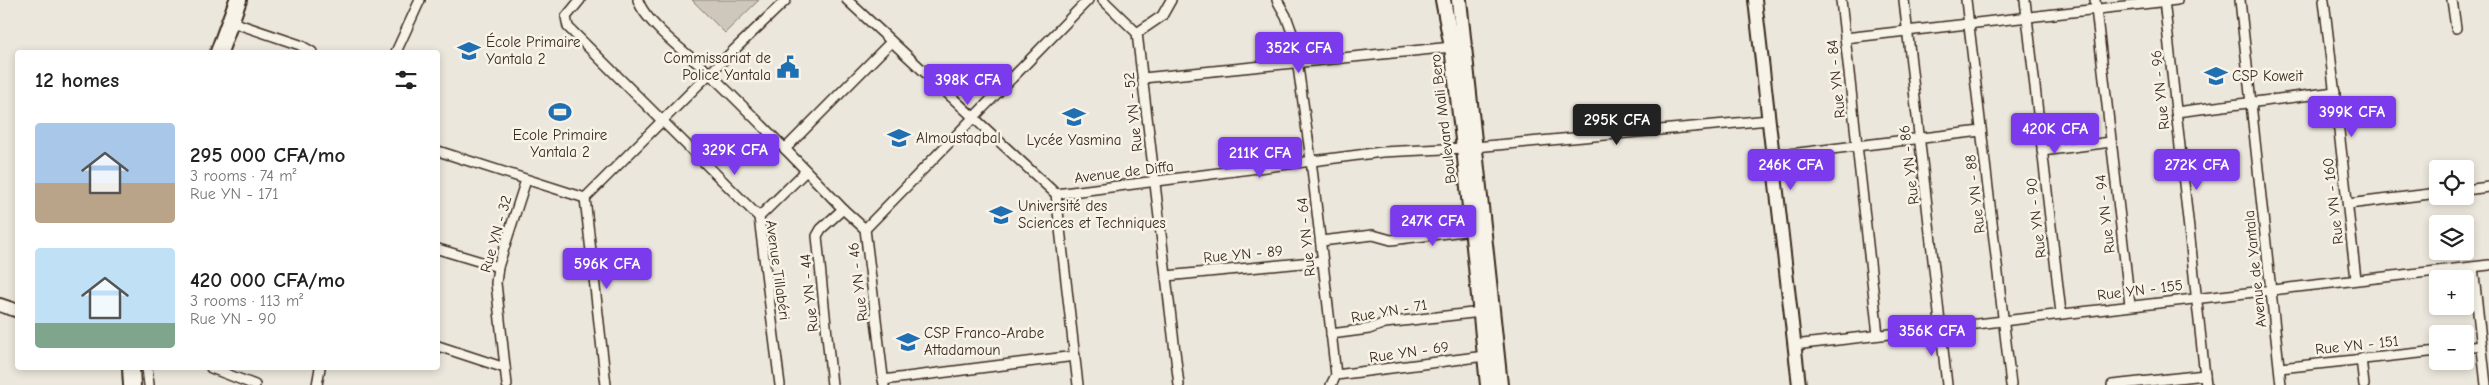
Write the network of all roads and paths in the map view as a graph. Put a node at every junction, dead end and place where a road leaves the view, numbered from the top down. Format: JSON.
{"nodes":[{"id":1,"x":238,"y":0,"type":"edge"},
{"id":2,"x":420,"y":0,"type":"edge"},
{"id":3,"x":580,"y":0,"type":"edge"},
{"id":4,"x":638,"y":0,"type":"edge"},
{"id":5,"x":786,"y":0,"type":"edge"},
{"id":6,"x":846,"y":0,"type":"edge"},
{"id":7,"x":1088,"y":0,"type":"edge"},
{"id":8,"x":1103,"y":0,"type":"edge"},
{"id":9,"x":1171,"y":0,"type":"edge"},
{"id":10,"x":1443,"y":0,"type":"edge"},
{"id":11,"x":1459,"y":0,"type":"edge"},
{"id":12,"x":1755,"y":0,"type":"edge"},
{"id":13,"x":1841,"y":0,"type":"edge"},
{"id":14,"x":1904,"y":0,"type":"edge"},
{"id":15,"x":1966,"y":0,"type":"edge"},
{"id":16,"x":2025,"y":0,"type":"edge"},
{"id":17,"x":2178,"y":0,"type":"edge"},
{"id":18,"x":2240,"y":0,"type":"edge"},
{"id":19,"x":2324,"y":0,"type":"edge"},
{"id":20,"x":2452,"y":0,"type":"edge"},
{"id":21,"x":1280,"y":1,"type":"edge"},
{"id":22,"x":2164,"y":1,"type":"edge"},
{"id":23,"x":2095,"y":5,"type":"edge"},
{"id":24,"x":2027,"y":17,"type":"junction"},
{"id":25,"x":229,"y":21,"type":"junction"},
{"id":26,"x":1969,"y":24,"type":"junction"},
{"id":27,"x":2456,"y":28,"type":"dead end"},
{"id":28,"x":1907,"y":31,"type":"junction"},
{"id":29,"x":1137,"y":33,"type":"junction"},
{"id":30,"x":1846,"y":38,"type":"junction"},
{"id":31,"x":891,"y":42,"type":"junction"},
{"id":32,"x":1452,"y":47,"type":"junction"},
{"id":33,"x":220,"y":50,"type":"edge"},
{"id":34,"x":309,"y":50,"type":"edge"},
{"id":35,"x":397,"y":50,"type":"edge"},
{"id":36,"x":1297,"y":62,"type":"junction"},
{"id":37,"x":709,"y":74,"type":"junction"},
{"id":38,"x":1143,"y":78,"type":"junction"},
{"id":39,"x":2335,"y":92,"type":"junction"},
{"id":40,"x":2251,"y":102,"type":"junction"},
{"id":41,"x":2176,"y":112,"type":"junction"},
{"id":42,"x":973,"y":118,"type":"junction"},
{"id":43,"x":663,"y":120,"type":"junction"},
{"id":44,"x":1769,"y":120,"type":"junction"},
{"id":45,"x":1982,"y":130,"type":"junction"},
{"id":46,"x":1920,"y":138,"type":"junction"},
{"id":47,"x":2111,"y":142,"type":"junction"},
{"id":48,"x":1858,"y":146,"type":"junction"},
{"id":49,"x":1469,"y":148,"type":"junction"},
{"id":50,"x":785,"y":149,"type":"junction"},
{"id":51,"x":2042,"y":151,"type":"junction"},
{"id":52,"x":440,"y":152,"type":"edge"},
{"id":53,"x":1773,"y":156,"type":"junction"},
{"id":54,"x":1311,"y":160,"type":"junction"},
{"id":55,"x":806,"y":170,"type":"junction"},
{"id":56,"x":526,"y":180,"type":"junction"},
{"id":57,"x":1154,"y":182,"type":"junction"},
{"id":58,"x":2489,"y":187,"type":"edge"},
{"id":59,"x":2474,"y":189,"type":"edge"},
{"id":60,"x":1056,"y":194,"type":"junction"},
{"id":61,"x":2429,"y":194,"type":"edge"},
{"id":62,"x":585,"y":198,"type":"junction"},
{"id":63,"x":2348,"y":204,"type":"junction"},
{"id":64,"x":843,"y":209,"type":"junction"},
{"id":65,"x":759,"y":217,"type":"junction"},
{"id":66,"x":865,"y":229,"type":"junction"},
{"id":67,"x":1472,"y":230,"type":"junction"},
{"id":68,"x":1321,"y":241,"type":"junction"},
{"id":69,"x":440,"y":250,"type":"edge"},
{"id":70,"x":1322,"y":261,"type":"junction"},
{"id":71,"x":2489,"y":265,"type":"edge"},
{"id":72,"x":498,"y":267,"type":"junction"},
{"id":73,"x":2473,"y":267,"type":"junction"},
{"id":74,"x":1166,"y":276,"type":"junction"},
{"id":75,"x":2356,"y":279,"type":"junction"},
{"id":76,"x":2271,"y":289,"type":"junction"},
{"id":77,"x":2197,"y":298,"type":"junction"},
{"id":78,"x":0,"y":305,"type":"edge"},
{"id":79,"x":2130,"y":305,"type":"junction"},
{"id":80,"x":15,"y":310,"type":"edge"},
{"id":81,"x":1481,"y":312,"type":"junction"},
{"id":82,"x":2061,"y":314,"type":"junction"},
{"id":83,"x":2004,"y":320,"type":"junction"},
{"id":84,"x":1941,"y":328,"type":"junction"},
{"id":85,"x":1331,"y":334,"type":"junction"},
{"id":86,"x":1878,"y":335,"type":"junction"},
{"id":87,"x":1794,"y":345,"type":"junction"},
{"id":88,"x":2482,"y":346,"type":"junction"},
{"id":89,"x":440,"y":347,"type":"edge"},
{"id":90,"x":2474,"y":347,"type":"edge"},
{"id":91,"x":2429,"y":352,"type":"edge"},
{"id":92,"x":1075,"y":356,"type":"junction"},
{"id":93,"x":1485,"y":356,"type":"junction"},
{"id":94,"x":2361,"y":358,"type":"junction"},
{"id":95,"x":504,"y":368,"type":"junction"},
{"id":96,"x":2280,"y":368,"type":"junction"},
{"id":97,"x":131,"y":370,"type":"edge"},
{"id":98,"x":147,"y":370,"type":"edge"},
{"id":99,"x":216,"y":370,"type":"edge"},
{"id":100,"x":320,"y":370,"type":"edge"},
{"id":101,"x":1336,"y":375,"type":"junction"},
{"id":102,"x":2205,"y":375,"type":"junction"},
{"id":103,"x":884,"y":383,"type":"edge"},
{"id":104,"x":132,"y":385,"type":"edge"},
{"id":105,"x":149,"y":385,"type":"edge"},
{"id":106,"x":256,"y":385,"type":"edge"},
{"id":107,"x":317,"y":385,"type":"edge"},
{"id":108,"x":507,"y":385,"type":"edge"},
{"id":109,"x":606,"y":385,"type":"edge"},
{"id":110,"x":780,"y":385,"type":"edge"},
{"id":111,"x":832,"y":385,"type":"edge"},
{"id":112,"x":1078,"y":385,"type":"edge"},
{"id":113,"x":1179,"y":385,"type":"edge"},
{"id":114,"x":1331,"y":385,"type":"edge"},
{"id":115,"x":1488,"y":385,"type":"edge"},
{"id":116,"x":1500,"y":385,"type":"edge"},
{"id":117,"x":1799,"y":385,"type":"edge"},
{"id":118,"x":1947,"y":385,"type":"edge"},
{"id":119,"x":2011,"y":385,"type":"edge"},
{"id":120,"x":2112,"y":385,"type":"edge"},
{"id":121,"x":2206,"y":385,"type":"edge"},
{"id":122,"x":2282,"y":385,"type":"edge"},
{"id":123,"x":2364,"y":385,"type":"edge"},
{"id":124,"x":2486,"y":385,"type":"edge"}],
"edges":[{"from":1,"to":25,"type":"highway"},
{"from":2,"to":35,"type":"street"},
{"from":3,"to":43,"type":"street","name":"Avenue Tillabéri"},
{"from":4,"to":37,"type":"street","name":"Rue YN - 46"},
{"from":5,"to":37,"type":"street"},
{"from":6,"to":31,"type":"street"},
{"from":7,"to":42,"type":"street"},
{"from":8,"to":29,"type":"street"},
{"from":9,"to":29,"type":"street"},
{"from":10,"to":32,"type":"main road","name":"Boulevard Mali Bero"},
{"from":11,"to":49,"type":"main road","name":"Boulevard Mali Bero"},
{"from":12,"to":44,"type":"street"},
{"from":13,"to":30,"type":"street","name":"Rue YN - 84"},
{"from":14,"to":28,"type":"street","name":"Rue YN - 86"},
{"from":15,"to":26,"type":"street","name":"Rue YN - 88"},
{"from":16,"to":24,"type":"street","name":"Rue YN - 90"},
{"from":17,"to":22,"type":"street"},
{"from":18,"to":40,"type":"street","name":"Avenue de Yantala"},
{"from":19,"to":39,"type":"street","name":"Rue YN - 160"},
{"from":20,"to":27,"type":"street"},
{"from":21,"to":36,"type":"street","name":"Rue YN - 64"},
{"from":22,"to":23,"type":"street"},
{"from":22,"to":41,"type":"street","name":"Rue YN - 96"},
{"from":23,"to":24,"type":"street"},
{"from":23,"to":47,"type":"street","name":"Rue YN - 94"},
{"from":24,"to":26,"type":"street"},
{"from":24,"to":51,"type":"street","name":"Rue YN - 90"},
{"from":25,"to":33,"type":"highway"},
{"from":25,"to":34,"type":"street"},
{"from":26,"to":28,"type":"street"},
{"from":26,"to":45,"type":"street","name":"Rue YN - 88"},
{"from":28,"to":30,"type":"street"},
{"from":28,"to":46,"type":"street","name":"Rue YN - 86"},
{"from":29,"to":38,"type":"street","name":"Rue YN - 52"},
{"from":30,"to":48,"type":"street","name":"Rue YN - 84"},
{"from":31,"to":42,"type":"street"},
{"from":31,"to":50,"type":"street"},
{"from":32,"to":36,"type":"street"},
{"from":32,"to":49,"type":"main road","name":"Boulevard Mali Bero"},
{"from":36,"to":38,"type":"street"},
{"from":36,"to":54,"type":"street","name":"Rue YN - 64"},
{"from":37,"to":43,"type":"street"},
{"from":37,"to":50,"type":"street","name":"Rue YN - 46"},
{"from":38,"to":57,"type":"street","name":"Rue YN - 52"},
{"from":39,"to":40,"type":"street"},
{"from":39,"to":63,"type":"street","name":"Rue YN - 160"},
{"from":40,"to":41,"type":"street"},
{"from":40,"to":76,"type":"street","name":"Avenue de Yantala"},
{"from":41,"to":77,"type":"street","name":"Rue YN - 96"},
{"from":42,"to":60,"type":"street"},
{"from":42,"to":66,"type":"street"},
{"from":43,"to":62,"type":"street"},
{"from":43,"to":65,"type":"street","name":"Avenue Tillabéri"},
{"from":44,"to":49,"type":"street","name":"Avenue de Diffa"},
{"from":44,"to":53,"type":"street"},
{"from":45,"to":46,"type":"street"},
{"from":45,"to":83,"type":"street","name":"Rue YN - 88"},
{"from":46,"to":48,"type":"street"},
{"from":46,"to":84,"type":"street","name":"Rue YN - 86"},
{"from":47,"to":51,"type":"street"},
{"from":47,"to":79,"type":"street","name":"Rue YN - 94"},
{"from":48,"to":53,"type":"street"},
{"from":48,"to":86,"type":"street","name":"Rue YN - 84"},
{"from":49,"to":54,"type":"street","name":"Avenue de Diffa"},
{"from":49,"to":67,"type":"main road","name":"Boulevard Mali Bero"},
{"from":49,"to":116,"type":"main road","name":"Boulevard Mali Bero"},
{"from":50,"to":55,"type":"street","name":"Rue YN - 46"},
{"from":51,"to":82,"type":"street","name":"Rue YN - 90"},
{"from":52,"to":56,"type":"street"},
{"from":53,"to":87,"type":"street"},
{"from":54,"to":57,"type":"street","name":"Avenue de Diffa"},
{"from":54,"to":68,"type":"street","name":"Rue YN - 64"},
{"from":55,"to":64,"type":"street","name":"Rue YN - 46"},
{"from":55,"to":65,"type":"street"},
{"from":56,"to":62,"type":"street"},
{"from":56,"to":72,"type":"street","name":"Rue YN - 32"},
{"from":57,"to":60,"type":"street","name":"Avenue de Diffa"},
{"from":57,"to":74,"type":"street","name":"Rue YN - 52"},
{"from":58,"to":59,"type":"street"},
{"from":60,"to":92,"type":"street"},
{"from":61,"to":63,"type":"street"},
{"from":62,"to":109,"type":"street"},
{"from":63,"to":75,"type":"street","name":"Rue YN - 160"},
{"from":64,"to":66,"type":"street","name":"Rue YN - 46"},
{"from":64,"to":111,"type":"street","name":"Rue YN - 44"},
{"from":65,"to":110,"type":"street","name":"Avenue Tillabéri"},
{"from":66,"to":103,"type":"street","name":"Rue YN - 46"},
{"from":67,"to":68,"type":"street"},
{"from":67,"to":81,"type":"main road","name":"Boulevard Mali Bero"},
{"from":68,"to":70,"type":"street","name":"Rue YN - 64"},
{"from":69,"to":72,"type":"street"},
{"from":70,"to":74,"type":"street","name":"Rue YN - 89"},
{"from":70,"to":85,"type":"street","name":"Rue YN - 64"},
{"from":71,"to":73,"type":"street","name":"Rue YN - 155"},
{"from":72,"to":95,"type":"street","name":"Rue YN - 32"},
{"from":73,"to":75,"type":"street","name":"Rue YN - 155"},
{"from":73,"to":88,"type":"street"},
{"from":74,"to":113,"type":"street","name":"Rue YN - 52"},
{"from":75,"to":76,"type":"street","name":"Rue YN - 155"},
{"from":76,"to":77,"type":"street","name":"Rue YN - 155"},
{"from":76,"to":96,"type":"street","name":"Avenue de Yantala"},
{"from":77,"to":79,"type":"street","name":"Rue YN - 155"},
{"from":77,"to":102,"type":"street","name":"Rue YN - 96"},
{"from":78,"to":80,"type":"street"},
{"from":79,"to":82,"type":"street","name":"Rue YN - 155"},
{"from":81,"to":85,"type":"street","name":"Rue YN - 71"},
{"from":81,"to":93,"type":"main road","name":"Boulevard Mali Bero"},
{"from":82,"to":83,"type":"street","name":"Rue YN - 155"},
{"from":83,"to":84,"type":"street","name":"Rue YN - 155"},
{"from":83,"to":119,"type":"street","name":"Rue YN - 88"},
{"from":84,"to":86,"type":"street","name":"Rue YN - 155"},
{"from":84,"to":118,"type":"street","name":"Rue YN - 86"},
{"from":85,"to":101,"type":"street","name":"Rue YN - 64"},
{"from":86,"to":87,"type":"street","name":"Rue YN - 155"},
{"from":87,"to":117,"type":"street"},
{"from":88,"to":90,"type":"street"},
{"from":88,"to":124,"type":"street"},
{"from":89,"to":95,"type":"street"},
{"from":91,"to":94,"type":"street","name":"Rue YN - 151"},
{"from":92,"to":103,"type":"street"},
{"from":92,"to":112,"type":"street"},
{"from":93,"to":101,"type":"street","name":"Rue YN - 69"},
{"from":93,"to":115,"type":"main road","name":"Boulevard Mali Bero"},
{"from":94,"to":96,"type":"street","name":"Rue YN - 151"},
{"from":94,"to":123,"type":"street"},
{"from":95,"to":108,"type":"street","name":"Rue YN - 32"},
{"from":96,"to":122,"type":"street","name":"Avenue de Yantala"},
{"from":97,"to":104,"type":"highway"},
{"from":98,"to":105,"type":"street"},
{"from":99,"to":106,"type":"street"},
{"from":100,"to":107,"type":"street"},
{"from":101,"to":114,"type":"street"},
{"from":102,"to":120,"type":"street"},
{"from":102,"to":121,"type":"street","name":"Rue YN - 96"}]}
